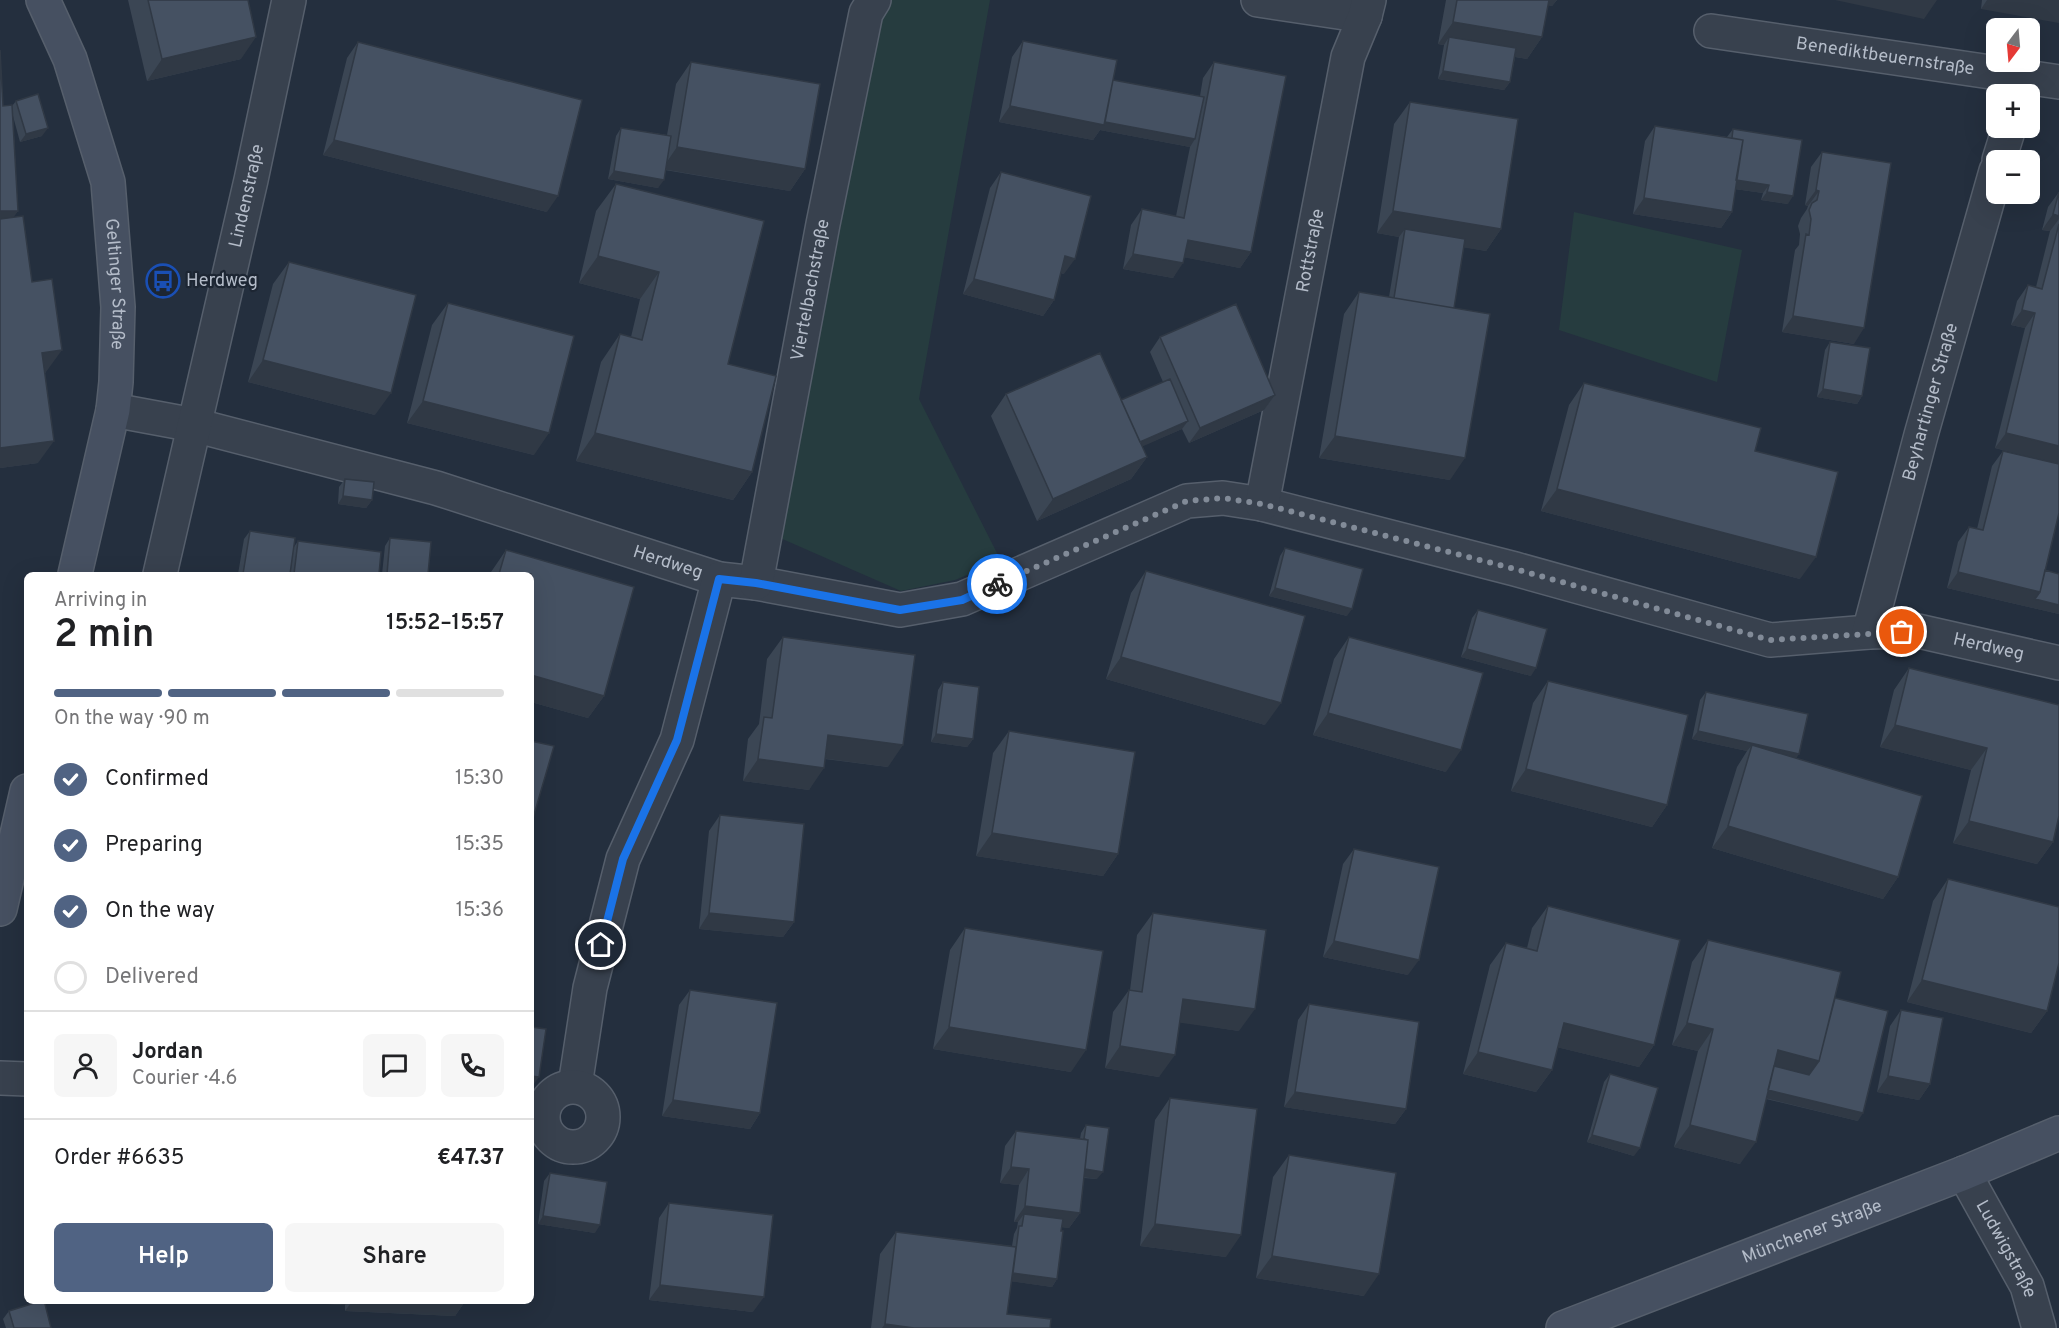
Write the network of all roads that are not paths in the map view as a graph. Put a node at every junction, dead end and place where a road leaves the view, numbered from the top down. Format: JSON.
{"nodes":[{"id":1,"x":43,"y":0,"type":"edge"},
{"id":2,"x":289,"y":0,"type":"edge"},
{"id":3,"x":874,"y":0,"type":"edge"},
{"id":4,"x":1258,"y":0,"type":"edge"},
{"id":5,"x":1367,"y":8,"type":"edge"},
{"id":6,"x":1711,"y":31,"type":"dead end"},
{"id":7,"x":2059,"y":82,"type":"edge"},
{"id":8,"x":2015,"y":84,"type":"edge"},
{"id":9,"x":2034,"y":84,"type":"edge"},
{"id":10,"x":1987,"y":204,"type":"edge"},
{"id":11,"x":113,"y":410,"type":"junction"},
{"id":12,"x":194,"y":425,"type":"junction"},
{"id":13,"x":1262,"y":504,"type":"junction"},
{"id":14,"x":75,"y":572,"type":"edge"},
{"id":15,"x":160,"y":572,"type":"edge"},
{"id":16,"x":719,"y":579,"type":"junction"},
{"id":17,"x":756,"y":583,"type":"junction"},
{"id":18,"x":1869,"y":632,"type":"junction"},
{"id":19,"x":2059,"y":663,"type":"edge"},
{"id":20,"x":24,"y":804,"type":"edge"},
{"id":21,"x":0,"y":909,"type":"edge"},
{"id":22,"x":0,"y":1078,"type":"edge"},
{"id":23,"x":24,"y":1079,"type":"edge"},
{"id":24,"x":575,"y":1086,"type":"dead end"},
{"id":25,"x":2059,"y":1133,"type":"edge"},
{"id":26,"x":1964,"y":1173,"type":"junction"},
{"id":27,"x":1563,"y":1328,"type":"edge"},
{"id":28,"x":2039,"y":1328,"type":"edge"}],
"edges":[{"from":1,"to":11,"type":"main road","name":"Geltinger Straße"},
{"from":2,"to":12,"type":"street","name":"Lindenstraße"},
{"from":3,"to":17,"type":"street","name":"Viertelbachstraße"},
{"from":4,"to":5,"type":"street"},
{"from":5,"to":13,"type":"street","name":"Rottstraße"},
{"from":6,"to":8,"type":"street","name":"Benediktbeuernstraße"},
{"from":7,"to":9,"type":"street","name":"Benediktbeuernstraße"},
{"from":10,"to":18,"type":"street","name":"Beyhartinger Straße"},
{"from":11,"to":12,"type":"street","name":"Herdweg"},
{"from":11,"to":14,"type":"main road","name":"Geltinger Straße"},
{"from":12,"to":15,"type":"street"},
{"from":12,"to":16,"type":"street","name":"Herdweg"},
{"from":13,"to":17,"type":"street","name":"Herdweg"},
{"from":13,"to":18,"type":"street","name":"Herdweg"},
{"from":16,"to":17,"type":"street","name":"Herdweg"},
{"from":16,"to":24,"type":"street"},
{"from":18,"to":19,"type":"street","name":"Herdweg"},
{"from":20,"to":21,"type":"main road"},
{"from":22,"to":23,"type":"street"},
{"from":25,"to":26,"type":"main road","name":"Münchener Straße"},
{"from":26,"to":27,"type":"main road","name":"Münchener Straße"},
{"from":26,"to":28,"type":"street","name":"Ludwigstraße"}]}
